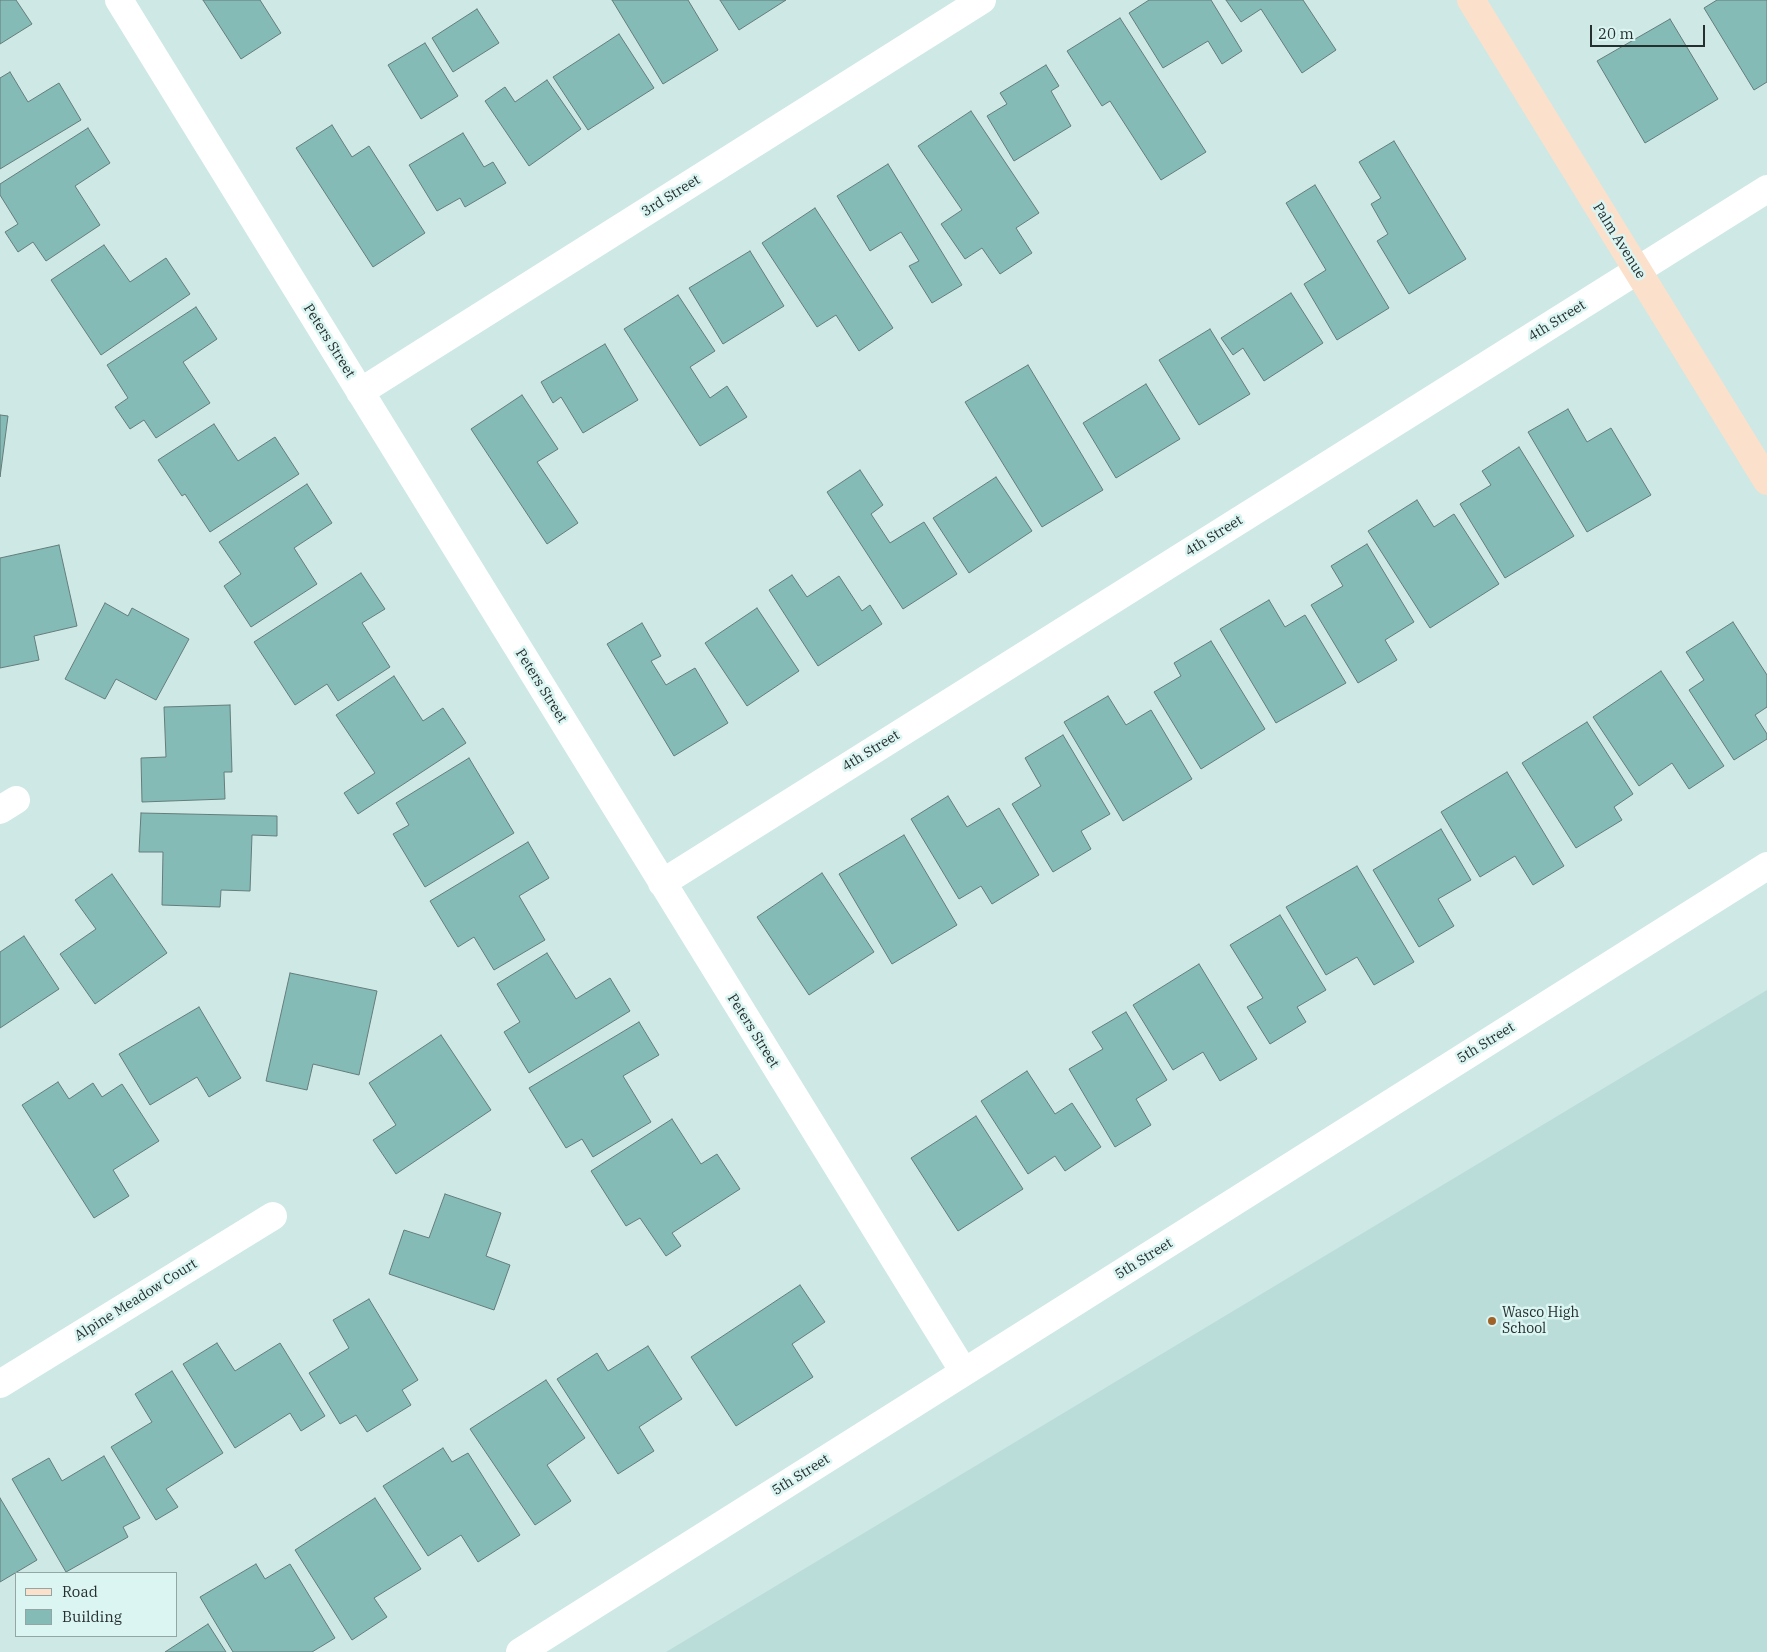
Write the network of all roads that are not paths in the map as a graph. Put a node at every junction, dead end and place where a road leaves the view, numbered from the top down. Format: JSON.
{"nodes":[{"id":1,"x":119,"y":0,"type":"edge"},
{"id":2,"x":982,"y":0,"type":"edge"},
{"id":3,"x":1471,"y":0,"type":"edge"},
{"id":4,"x":1767,"y":190,"type":"edge"},
{"id":5,"x":1637,"y":270,"type":"junction"},
{"id":6,"x":360,"y":392,"type":"junction"},
{"id":7,"x":1767,"y":482,"type":"edge"},
{"id":8,"x":1767,"y":866,"type":"edge"},
{"id":9,"x":662,"y":883,"type":"junction"},
{"id":10,"x":273,"y":1216,"type":"dead end"},
{"id":11,"x":964,"y":1372,"type":"junction"},
{"id":12,"x":0,"y":1384,"type":"edge"},
{"id":13,"x":520,"y":1652,"type":"edge"}],
"edges":[{"from":1,"to":6,"type":"street","name":"Peters Street"},
{"from":2,"to":6,"type":"street","name":"3rd Street"},
{"from":3,"to":5,"type":"main road","name":"Palm Avenue"},
{"from":4,"to":5,"type":"street","name":"4th Street"},
{"from":5,"to":7,"type":"main road","name":"Palm Avenue"},
{"from":5,"to":9,"type":"street","name":"4th Street"},
{"from":6,"to":9,"type":"street","name":"Peters Street"},
{"from":8,"to":11,"type":"street","name":"5th Street"},
{"from":9,"to":11,"type":"street","name":"Peters Street"},
{"from":10,"to":12,"type":"street","name":"Alpine Meadow Court"},
{"from":11,"to":13,"type":"street","name":"5th Street"}]}
